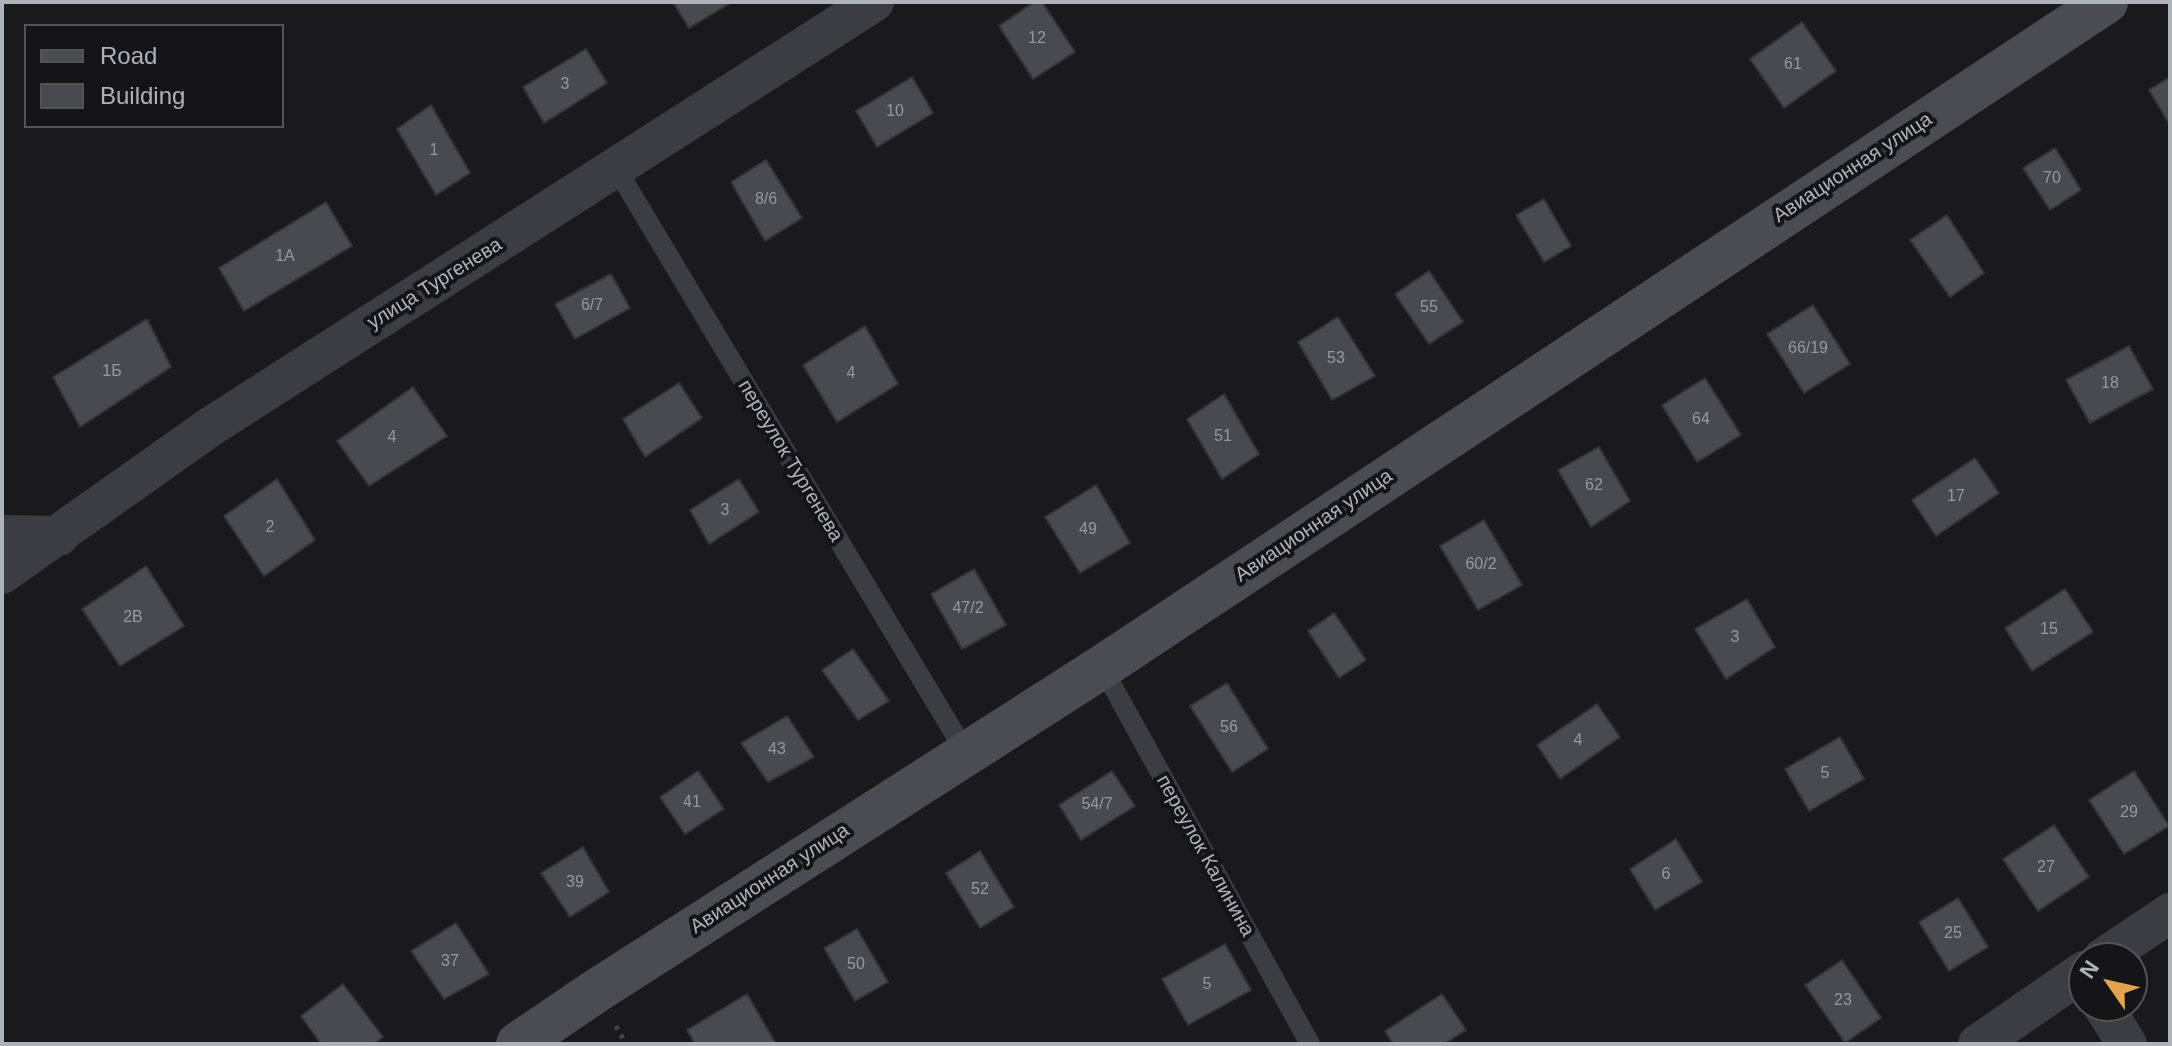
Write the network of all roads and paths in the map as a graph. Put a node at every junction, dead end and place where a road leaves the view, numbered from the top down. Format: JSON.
{"nodes":[{"id":1,"x":874,"y":2,"type":"edge"},
{"id":2,"x":2106,"y":2,"type":"edge"},
{"id":3,"x":616,"y":168,"type":"junction"},
{"id":4,"x":2,"y":535,"type":"edge"},
{"id":5,"x":59,"y":536,"type":"junction"},
{"id":6,"x":2,"y":574,"type":"edge"},
{"id":7,"x":1102,"y":667,"type":"junction"},
{"id":8,"x":966,"y":753,"type":"junction"},
{"id":9,"x":2170,"y":913,"type":"edge"},
{"id":10,"x":2128,"y":942,"type":"edge"},
{"id":11,"x":2068,"y":983,"type":"edge"},
{"id":12,"x":2113,"y":1022,"type":"edge"},
{"id":13,"x":518,"y":1044,"type":"edge"},
{"id":14,"x":1310,"y":1044,"type":"edge"},
{"id":15,"x":1978,"y":1044,"type":"edge"},
{"id":16,"x":2127,"y":1044,"type":"edge"}],
"edges":[{"from":1,"to":3,"type":"street","name":"улица Тургенева"},
{"from":2,"to":7,"type":"main road","name":"Авиационная улица"},
{"from":3,"to":5,"type":"street","name":"улица Тургенева"},
{"from":3,"to":8,"type":"lane","name":"переулок Тургенева"},
{"from":4,"to":5,"type":"street"},
{"from":5,"to":6,"type":"street","name":"улица Тургенева"},
{"from":7,"to":8,"type":"main road","name":"Авиационная улица"},
{"from":7,"to":14,"type":"lane","name":"переулок Калинина"},
{"from":8,"to":13,"type":"main road","name":"Авиационная улица"},
{"from":9,"to":10,"type":"street"},
{"from":11,"to":15,"type":"street"},
{"from":12,"to":16,"type":"street"}]}
